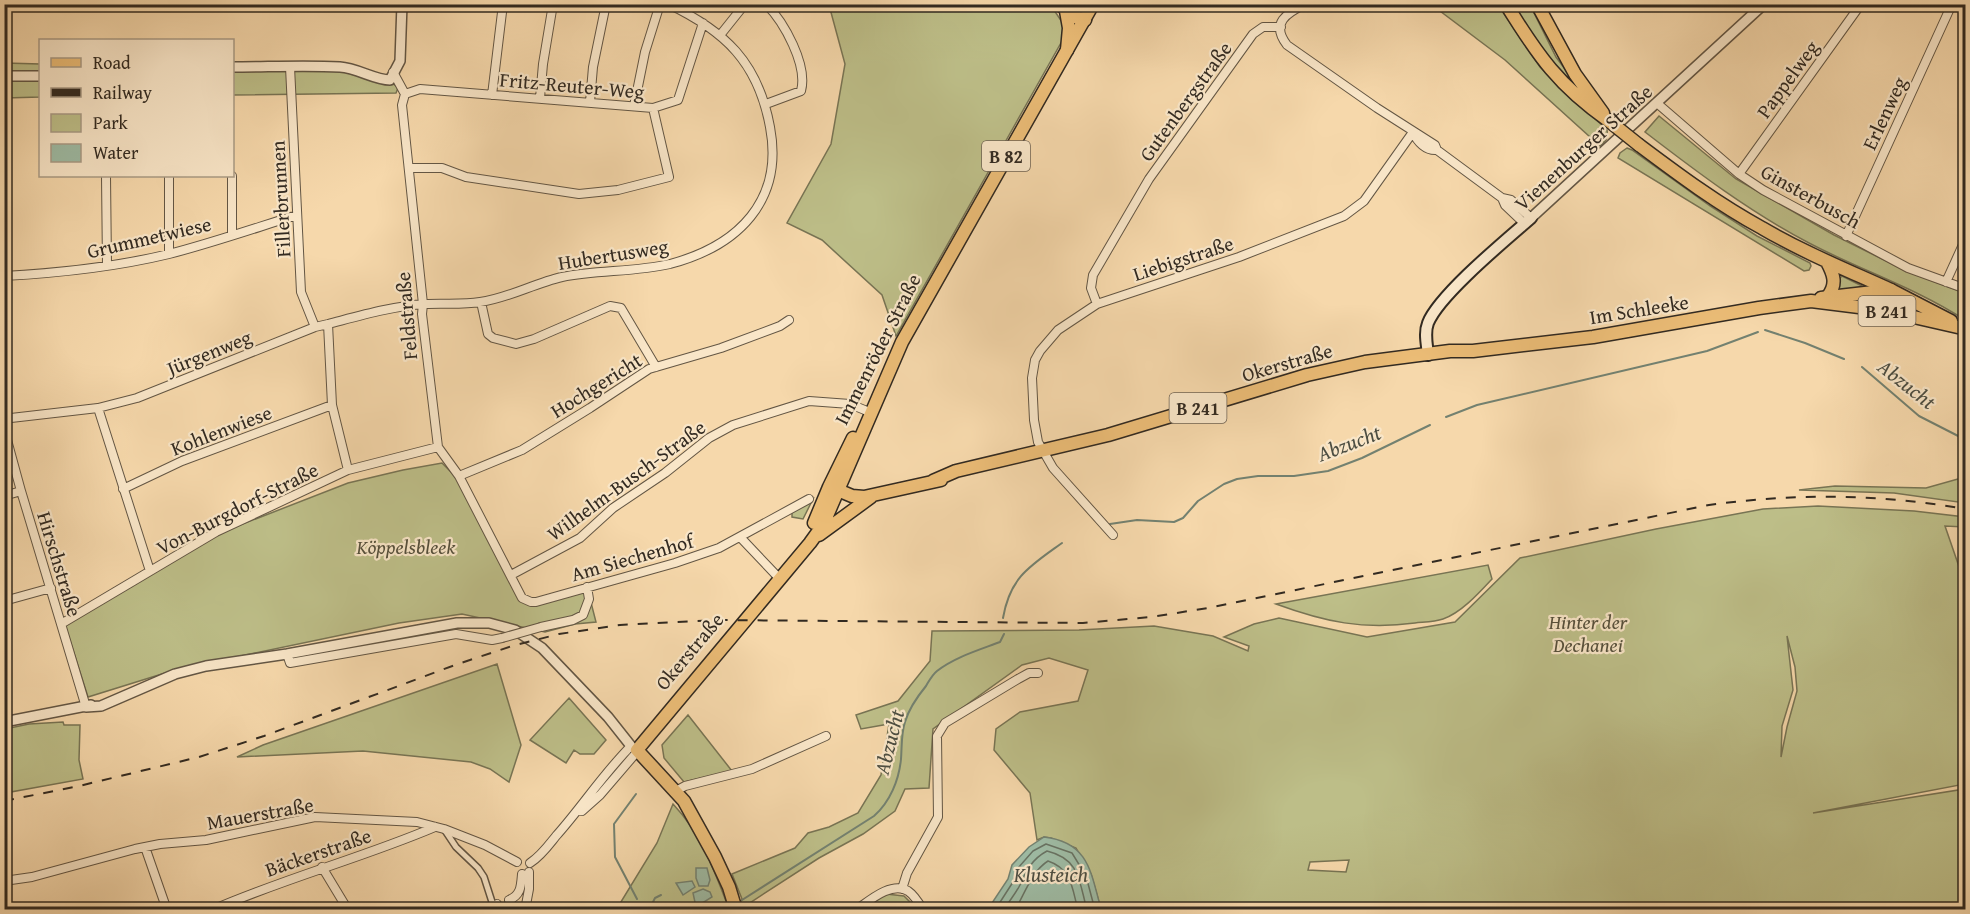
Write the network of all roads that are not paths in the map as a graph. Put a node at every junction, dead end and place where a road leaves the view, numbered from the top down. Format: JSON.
{"nodes":[{"id":1,"x":402,"y":4,"type":"edge"},
{"id":2,"x":503,"y":4,"type":"edge"},
{"id":3,"x":553,"y":4,"type":"edge"},
{"id":4,"x":606,"y":4,"type":"edge"},
{"id":5,"x":660,"y":4,"type":"edge"},
{"id":6,"x":668,"y":4,"type":"edge"},
{"id":7,"x":745,"y":4,"type":"edge"},
{"id":8,"x":766,"y":4,"type":"edge"},
{"id":9,"x":1093,"y":4,"type":"edge"},
{"id":10,"x":1305,"y":4,"type":"edge"},
{"id":11,"x":1506,"y":4,"type":"edge"},
{"id":12,"x":1537,"y":4,"type":"edge"},
{"id":13,"x":1764,"y":4,"type":"edge"},
{"id":14,"x":1861,"y":4,"type":"edge"},
{"id":15,"x":1952,"y":4,"type":"edge"},
{"id":16,"x":1065,"y":6,"type":"edge"},
{"id":17,"x":1085,"y":20,"type":"junction"},
{"id":18,"x":703,"y":23,"type":"junction"},
{"id":19,"x":1281,"y":27,"type":"junction"},
{"id":20,"x":721,"y":34,"type":"junction"},
{"id":21,"x":1067,"y":50,"type":"junction"},
{"id":22,"x":234,"y":67,"type":"edge"},
{"id":23,"x":290,"y":67,"type":"junction"},
{"id":24,"x":393,"y":72,"type":"junction"},
{"id":25,"x":4,"y":76,"type":"edge"},
{"id":26,"x":39,"y":76,"type":"edge"},
{"id":27,"x":405,"y":93,"type":"junction"},
{"id":28,"x":492,"y":94,"type":"junction"},
{"id":29,"x":540,"y":99,"type":"junction"},
{"id":30,"x":590,"y":102,"type":"junction"},
{"id":31,"x":766,"y":104,"type":"junction"},
{"id":32,"x":1658,"y":104,"type":"junction"},
{"id":33,"x":634,"y":106,"type":"junction"},
{"id":34,"x":653,"y":108,"type":"junction"},
{"id":35,"x":1610,"y":121,"type":"junction"},
{"id":36,"x":1413,"y":132,"type":"junction"},
{"id":37,"x":409,"y":168,"type":"junction"},
{"id":38,"x":1739,"y":174,"type":"junction"},
{"id":39,"x":106,"y":177,"type":"edge"},
{"id":40,"x":169,"y":177,"type":"edge"},
{"id":41,"x":232,"y":177,"type":"edge"},
{"id":42,"x":297,"y":215,"type":"junction"},
{"id":43,"x":1528,"y":221,"type":"junction"},
{"id":44,"x":232,"y":235,"type":"junction"},
{"id":45,"x":961,"y":235,"type":"junction"},
{"id":46,"x":1846,"y":236,"type":"junction"},
{"id":47,"x":1965,"y":238,"type":"edge"},
{"id":48,"x":169,"y":254,"type":"junction"},
{"id":49,"x":1827,"y":262,"type":"junction"},
{"id":50,"x":107,"y":266,"type":"junction"},
{"id":51,"x":4,"y":276,"type":"edge"},
{"id":52,"x":1946,"y":282,"type":"junction"},
{"id":53,"x":1965,"y":289,"type":"edge"},
{"id":54,"x":1891,"y":290,"type":"junction"},
{"id":55,"x":1828,"y":296,"type":"junction"},
{"id":56,"x":1811,"y":301,"type":"junction"},
{"id":57,"x":481,"y":302,"type":"junction"},
{"id":58,"x":423,"y":304,"type":"junction"},
{"id":59,"x":1097,"y":304,"type":"junction"},
{"id":60,"x":789,"y":320,"type":"dead end"},
{"id":61,"x":328,"y":324,"type":"junction"},
{"id":62,"x":315,"y":327,"type":"junction"},
{"id":63,"x":1964,"y":329,"type":"edge"},
{"id":64,"x":1430,"y":355,"type":"junction"},
{"id":65,"x":656,"y":367,"type":"junction"},
{"id":66,"x":332,"y":405,"type":"junction"},
{"id":67,"x":98,"y":408,"type":"junction"},
{"id":68,"x":867,"y":411,"type":"junction"},
{"id":69,"x":4,"y":420,"type":"edge"},
{"id":70,"x":4,"y":429,"type":"edge"},
{"id":71,"x":438,"y":447,"type":"junction"},
{"id":72,"x":1042,"y":452,"type":"junction"},
{"id":73,"x":348,"y":470,"type":"junction"},
{"id":74,"x":459,"y":476,"type":"junction"},
{"id":75,"x":123,"y":489,"type":"junction"},
{"id":76,"x":833,"y":489,"type":"junction"},
{"id":77,"x":21,"y":491,"type":"junction"},
{"id":78,"x":873,"y":495,"type":"junction"},
{"id":79,"x":4,"y":496,"type":"edge"},
{"id":80,"x":808,"y":499,"type":"dead end"},
{"id":81,"x":1113,"y":535,"type":"dead end"},
{"id":82,"x":740,"y":537,"type":"junction"},
{"id":83,"x":813,"y":539,"type":"junction"},
{"id":84,"x":150,"y":571,"type":"junction"},
{"id":85,"x":511,"y":575,"type":"junction"},
{"id":86,"x":777,"y":576,"type":"junction"},
{"id":87,"x":587,"y":587,"type":"junction"},
{"id":88,"x":51,"y":588,"type":"junction"},
{"id":89,"x":762,"y":597,"type":"junction"},
{"id":90,"x":4,"y":601,"type":"edge"},
{"id":91,"x":531,"y":602,"type":"joint"},
{"id":92,"x":61,"y":624,"type":"junction"},
{"id":93,"x":287,"y":654,"type":"junction"},
{"id":94,"x":1038,"y":673,"type":"dead end"},
{"id":95,"x":86,"y":707,"type":"junction"},
{"id":96,"x":4,"y":722,"type":"edge"},
{"id":97,"x":826,"y":736,"type":"dead end"},
{"id":98,"x":634,"y":748,"type":"junction"},
{"id":99,"x":674,"y":792,"type":"junction"},
{"id":100,"x":440,"y":828,"type":"junction"},
{"id":101,"x":145,"y":847,"type":"junction"},
{"id":102,"x":518,"y":862,"type":"junction"},
{"id":103,"x":322,"y":867,"type":"junction"},
{"id":104,"x":527,"y":870,"type":"junction"},
{"id":105,"x":4,"y":881,"type":"edge"},
{"id":106,"x":902,"y":889,"type":"junction"},
{"id":107,"x":509,"y":900,"type":"dead end"},
{"id":108,"x":495,"y":905,"type":"joint"},
{"id":109,"x":167,"y":909,"type":"edge"},
{"id":110,"x":212,"y":909,"type":"edge"},
{"id":111,"x":348,"y":909,"type":"edge"},
{"id":112,"x":485,"y":909,"type":"edge"},
{"id":113,"x":525,"y":909,"type":"edge"},
{"id":114,"x":736,"y":909,"type":"edge"},
{"id":115,"x":856,"y":909,"type":"edge"},
{"id":116,"x":923,"y":909,"type":"edge"}],
"edges":[{"from":1,"to":24,"type":"street"},
{"from":2,"to":28,"type":"street"},
{"from":3,"to":29,"type":"street"},
{"from":4,"to":30,"type":"street"},
{"from":5,"to":33,"type":"street"},
{"from":6,"to":18,"type":"street","name":"Hubertusweg"},
{"from":7,"to":20,"type":"street"},
{"from":8,"to":31,"type":"street"},
{"from":9,"to":17,"type":"main road","name":"Immenröder Straße","number":"B 82"},
{"from":10,"to":19,"type":"street"},
{"from":11,"to":35,"type":"main road"},
{"from":12,"to":35,"type":"main road"},
{"from":13,"to":32,"type":"street","name":"Vienenburger Straße"},
{"from":14,"to":38,"type":"street","name":"Pappelweg"},
{"from":15,"to":46,"type":"street","name":"Erlenweg"},
{"from":16,"to":17,"type":"main road"},
{"from":16,"to":21,"type":"main road"},
{"from":17,"to":21,"type":"main road","name":"Immenröder Straße","number":"B 82"},
{"from":18,"to":20,"type":"street","name":"Hubertusweg"},
{"from":18,"to":34,"type":"street"},
{"from":19,"to":36,"type":"street"},
{"from":19,"to":59,"type":"street","name":"Gutenbergstraße"},
{"from":20,"to":31,"type":"street","name":"Hubertusweg"},
{"from":21,"to":45,"type":"main road","name":"Immenröder Straße","number":"B 82"},
{"from":22,"to":23,"type":"street"},
{"from":23,"to":24,"type":"street"},
{"from":23,"to":42,"type":"street","name":"Fillerbrunnen"},
{"from":24,"to":27,"type":"street"},
{"from":25,"to":26,"type":"street"},
{"from":27,"to":28,"type":"street","name":"Fritz-Reuter-Weg"},
{"from":27,"to":37,"type":"street","name":"Feldstraße"},
{"from":28,"to":29,"type":"street","name":"Fritz-Reuter-Weg"},
{"from":29,"to":30,"type":"street","name":"Fritz-Reuter-Weg"},
{"from":30,"to":33,"type":"street","name":"Fritz-Reuter-Weg"},
{"from":31,"to":57,"type":"street","name":"Hubertusweg"},
{"from":32,"to":38,"type":"street","name":"Ginsterbusch"},
{"from":32,"to":43,"type":"street","name":"Vienenburger Straße"},
{"from":33,"to":34,"type":"street","name":"Fritz-Reuter-Weg"},
{"from":34,"to":37,"type":"street","name":"Fritz-Reuter-Weg"},
{"from":35,"to":49,"type":"main road","bridge":true},
{"from":36,"to":43,"type":"street"},
{"from":36,"to":59,"type":"street","name":"Liebigstraße"},
{"from":37,"to":58,"type":"street","name":"Feldstraße"},
{"from":38,"to":46,"type":"street","name":"Ginsterbusch"},
{"from":39,"to":50,"type":"street"},
{"from":40,"to":48,"type":"street"},
{"from":41,"to":44,"type":"street"},
{"from":42,"to":44,"type":"street","name":"Grummetwiese"},
{"from":42,"to":62,"type":"street","name":"Fillerbrunnen"},
{"from":43,"to":64,"type":"main road","name":"Vienenburger Straße"},
{"from":44,"to":48,"type":"street","name":"Grummetwiese"},
{"from":45,"to":68,"type":"main road","name":"Immenröder Straße","number":"B 82"},
{"from":45,"to":76,"type":"main road","name":"Immenröder Straße","number":"B 82"},
{"from":46,"to":52,"type":"street","name":"Ginsterbusch"},
{"from":47,"to":52,"type":"street"},
{"from":48,"to":50,"type":"street","name":"Grummetwiese"},
{"from":49,"to":54,"type":"main road"},
{"from":49,"to":55,"type":"main road"},
{"from":50,"to":51,"type":"street","name":"Grummetwiese"},
{"from":52,"to":53,"type":"street","name":"Ginsterbusch"},
{"from":54,"to":55,"type":"main road","name":"Im Schleeke","number":"B 241"},
{"from":54,"to":63,"type":"main road","name":"Im Schleeke"},
{"from":55,"to":56,"type":"main road","name":"Im Schleeke","number":"B 241"},
{"from":56,"to":63,"type":"main road","name":"Im Schleeke","number":"B 241"},
{"from":56,"to":64,"type":"main road","name":"Im Schleeke","number":"B 241"},
{"from":57,"to":58,"type":"street","name":"Hubertusweg"},
{"from":57,"to":65,"type":"street"},
{"from":58,"to":61,"type":"street","name":"Jürgenweg"},
{"from":58,"to":71,"type":"street","name":"Feldstraße"},
{"from":59,"to":72,"type":"street","name":"Liebigstraße"},
{"from":60,"to":65,"type":"street","name":"Hochgericht"},
{"from":61,"to":62,"type":"street","name":"Jürgenweg"},
{"from":61,"to":66,"type":"street"},
{"from":62,"to":67,"type":"street","name":"Jürgenweg"},
{"from":64,"to":72,"type":"main road","name":"Okerstraße","number":"B 241"},
{"from":65,"to":74,"type":"street","name":"Hochgericht"},
{"from":66,"to":73,"type":"street"},
{"from":66,"to":75,"type":"street","name":"Kohlenwiese"},
{"from":67,"to":69,"type":"street","name":"Jürgenweg"},
{"from":67,"to":75,"type":"street"},
{"from":68,"to":76,"type":"main road","name":"Immenröder Straße","number":"B 82"},
{"from":68,"to":85,"type":"street","name":"Wilhelm-Busch-Straße"},
{"from":70,"to":77,"type":"street","name":"Hirschstraße"},
{"from":71,"to":73,"type":"street","name":"Von-Burgdorf-Straße"},
{"from":71,"to":74,"type":"street","name":"Feldstraße"},
{"from":72,"to":78,"type":"main road","name":"Okerstraße","number":"B 82"},
{"from":72,"to":81,"type":"street"},
{"from":73,"to":84,"type":"street","name":"Von-Burgdorf-Straße"},
{"from":74,"to":85,"type":"street","name":"Feldstraße"},
{"from":75,"to":84,"type":"street"},
{"from":76,"to":78,"type":"main road","name":"Okerstraße","number":"B 82"},
{"from":76,"to":83,"type":"main road","number":"B 82"},
{"from":76,"to":86,"type":"main road","name":"Okerstraße","number":"B 82"},
{"from":77,"to":79,"type":"street"},
{"from":77,"to":88,"type":"street","name":"Hirschstraße"},
{"from":78,"to":83,"type":"main road","number":"B 82"},
{"from":80,"to":82,"type":"street","name":"Am Siechenhof"},
{"from":82,"to":86,"type":"street"},
{"from":82,"to":87,"type":"street","name":"Am Siechenhof"},
{"from":83,"to":89,"type":"main road","name":"Okerstraße","number":"B 82"},
{"from":84,"to":92,"type":"street","name":"Von-Burgdorf-Straße"},
{"from":85,"to":91,"type":"street","name":"Feldstraße"},
{"from":86,"to":89,"type":"main road","name":"Okerstraße","number":"B 82"},
{"from":87,"to":91,"type":"street","name":"Am Siechenhof"},
{"from":87,"to":93,"type":"street","bridge":true},
{"from":88,"to":90,"type":"street"},
{"from":88,"to":92,"type":"street","name":"Hirschstraße"},
{"from":89,"to":98,"type":"main road","name":"Okerstraße"},
{"from":92,"to":95,"type":"street","name":"Hirschstraße"},
{"from":93,"to":95,"type":"street"},
{"from":93,"to":98,"type":"street"},
{"from":94,"to":106,"type":"street"},
{"from":95,"to":96,"type":"street"},
{"from":97,"to":99,"type":"street"},
{"from":98,"to":99,"type":"main road"},
{"from":98,"to":104,"type":"street","name":"Okerstraße"},
{"from":99,"to":114,"type":"main road"},
{"from":100,"to":101,"type":"street","name":"Mauerstraße"},
{"from":100,"to":102,"type":"street","name":"Mauerstraße"},
{"from":100,"to":103,"type":"street","name":"Bäckerstraße"},
{"from":100,"to":108,"type":"street"},
{"from":101,"to":105,"type":"street","name":"Mauerstraße"},
{"from":101,"to":109,"type":"street"},
{"from":102,"to":104,"type":"street"},
{"from":102,"to":104,"type":"street"},
{"from":103,"to":110,"type":"street","name":"Bäckerstraße"},
{"from":103,"to":111,"type":"street"},
{"from":104,"to":107,"type":"street"},
{"from":104,"to":113,"type":"street"},
{"from":106,"to":115,"type":"street"},
{"from":106,"to":116,"type":"street"},
{"from":108,"to":112,"type":"street"}]}
